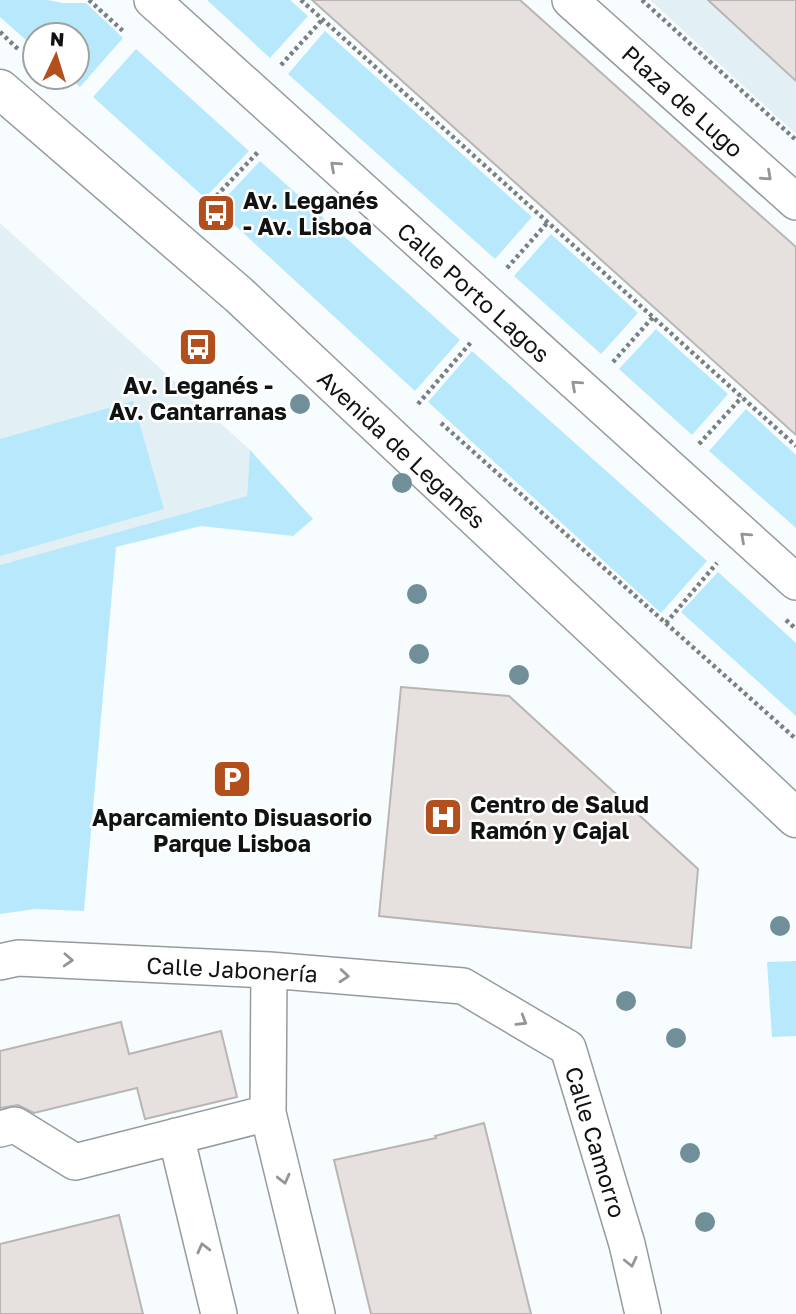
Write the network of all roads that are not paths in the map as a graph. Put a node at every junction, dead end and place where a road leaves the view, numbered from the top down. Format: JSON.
{"nodes":[{"id":1,"x":152,"y":0,"type":"edge"},
{"id":2,"x":570,"y":0,"type":"edge"},
{"id":3,"x":0,"y":89,"type":"edge"},
{"id":4,"x":796,"y":202,"type":"edge"},
{"id":5,"x":796,"y":582,"type":"edge"},
{"id":6,"x":796,"y":818,"type":"edge"},
{"id":7,"x":0,"y":962,"type":"edge"},
{"id":8,"x":270,"y":970,"type":"junction"},
{"id":9,"x":463,"y":986,"type":"joint"},
{"id":10,"x":268,"y":1112,"type":"junction"},
{"id":11,"x":0,"y":1129,"type":"edge"},
{"id":12,"x":176,"y":1136,"type":"junction"},
{"id":13,"x":219,"y":1314,"type":"edge"},
{"id":14,"x":317,"y":1314,"type":"edge"},
{"id":15,"x":643,"y":1314,"type":"edge"}],
"edges":[{"from":5,"to":1,"type":"street","name":"Calle Porto Lagos","one_way":true},
{"from":2,"to":4,"type":"street","name":"Plaza de Lugo","one_way":true},
{"from":3,"to":6,"type":"street","name":"Avenida de Leganés"},
{"from":7,"to":8,"type":"street","name":"Calle Jabonería","one_way":true},
{"from":8,"to":9,"type":"street","name":"Calle Jabonería","one_way":true},
{"from":8,"to":10,"type":"street"},
{"from":9,"to":15,"type":"street","name":"Calle Camorro","one_way":true},
{"from":10,"to":12,"type":"street"},
{"from":10,"to":14,"type":"street","one_way":true},
{"from":11,"to":12,"type":"street"},
{"from":13,"to":12,"type":"street","one_way":true}]}
